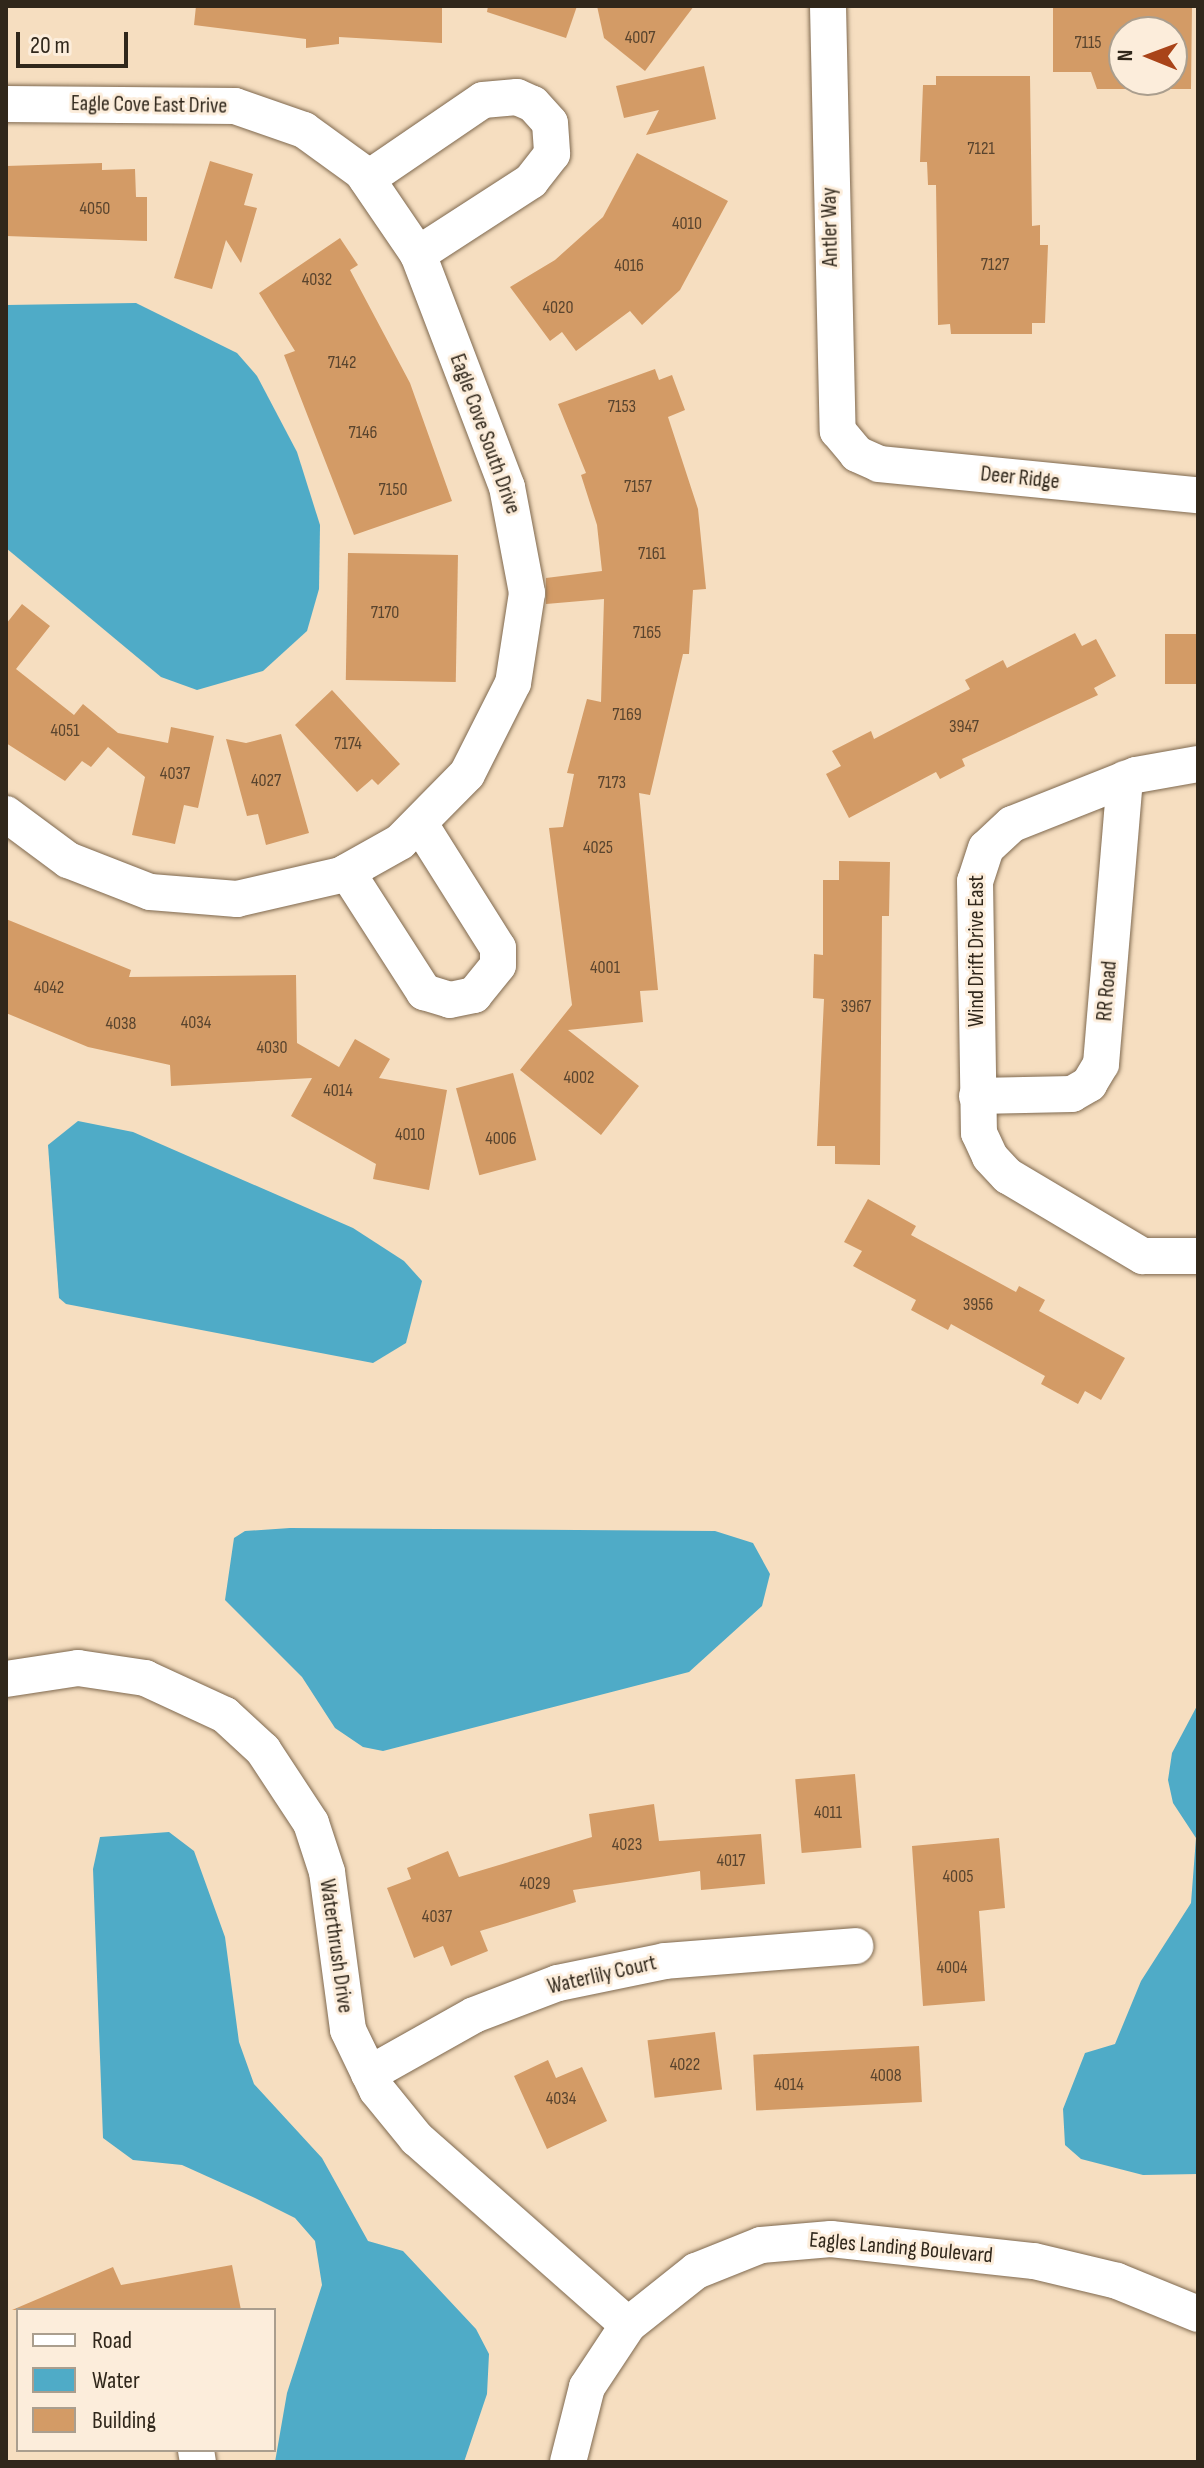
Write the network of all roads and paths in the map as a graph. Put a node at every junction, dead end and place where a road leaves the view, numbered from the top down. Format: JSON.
{"nodes":[{"id":1,"x":828,"y":6,"type":"edge"},
{"id":2,"x":6,"y":104,"type":"edge"},
{"id":3,"x":367,"y":179,"type":"junction"},
{"id":4,"x":418,"y":254,"type":"junction"},
{"id":5,"x":848,"y":444,"type":"joint"},
{"id":6,"x":1198,"y":495,"type":"edge"},
{"id":7,"x":1198,"y":764,"type":"edge"},
{"id":8,"x":1125,"y":779,"type":"junction"},
{"id":9,"x":6,"y":814,"type":"edge"},
{"id":10,"x":420,"y":824,"type":"junction"},
{"id":11,"x":347,"y":872,"type":"junction"},
{"id":12,"x":977,"y":1096,"type":"junction"},
{"id":13,"x":1198,"y":1256,"type":"edge"},
{"id":14,"x":6,"y":1679,"type":"edge"},
{"id":15,"x":855,"y":1946,"type":"dead end"},
{"id":16,"x":369,"y":2074,"type":"junction"},
{"id":17,"x":1198,"y":2314,"type":"edge"},
{"id":18,"x":628,"y":2325,"type":"junction"},
{"id":19,"x":568,"y":2462,"type":"edge"}],
"edges":[{"from":1,"to":5,"type":"street","name":"Antler Way"},
{"from":2,"to":3,"type":"street","name":"Eagle Cove East Drive"},
{"from":3,"to":4,"type":"street","name":"Eagle Cove South Drive"},
{"from":3,"to":4,"type":"street"},
{"from":4,"to":10,"type":"street","name":"Eagle Cove South Drive"},
{"from":5,"to":6,"type":"street","name":"Deer Ridge"},
{"from":7,"to":8,"type":"street","name":"Wind Drift Drive East"},
{"from":8,"to":12,"type":"street","name":"Wind Drift Drive East"},
{"from":8,"to":12,"type":"street","name":"RR Road"},
{"from":9,"to":11,"type":"street","name":"Eagle Cove South Drive"},
{"from":10,"to":11,"type":"street","name":"Eagle Cove South Drive"},
{"from":10,"to":11,"type":"street"},
{"from":12,"to":13,"type":"street","name":"Wind Drift Drive East"},
{"from":14,"to":16,"type":"street","name":"Waterthrush Drive"},
{"from":15,"to":16,"type":"street","name":"Waterlily Court"},
{"from":16,"to":18,"type":"street","name":"Waterthrush Drive"},
{"from":17,"to":18,"type":"street","name":"Eagles Landing Boulevard"},
{"from":18,"to":19,"type":"street","name":"Eagles Landing Boulevard"}]}
